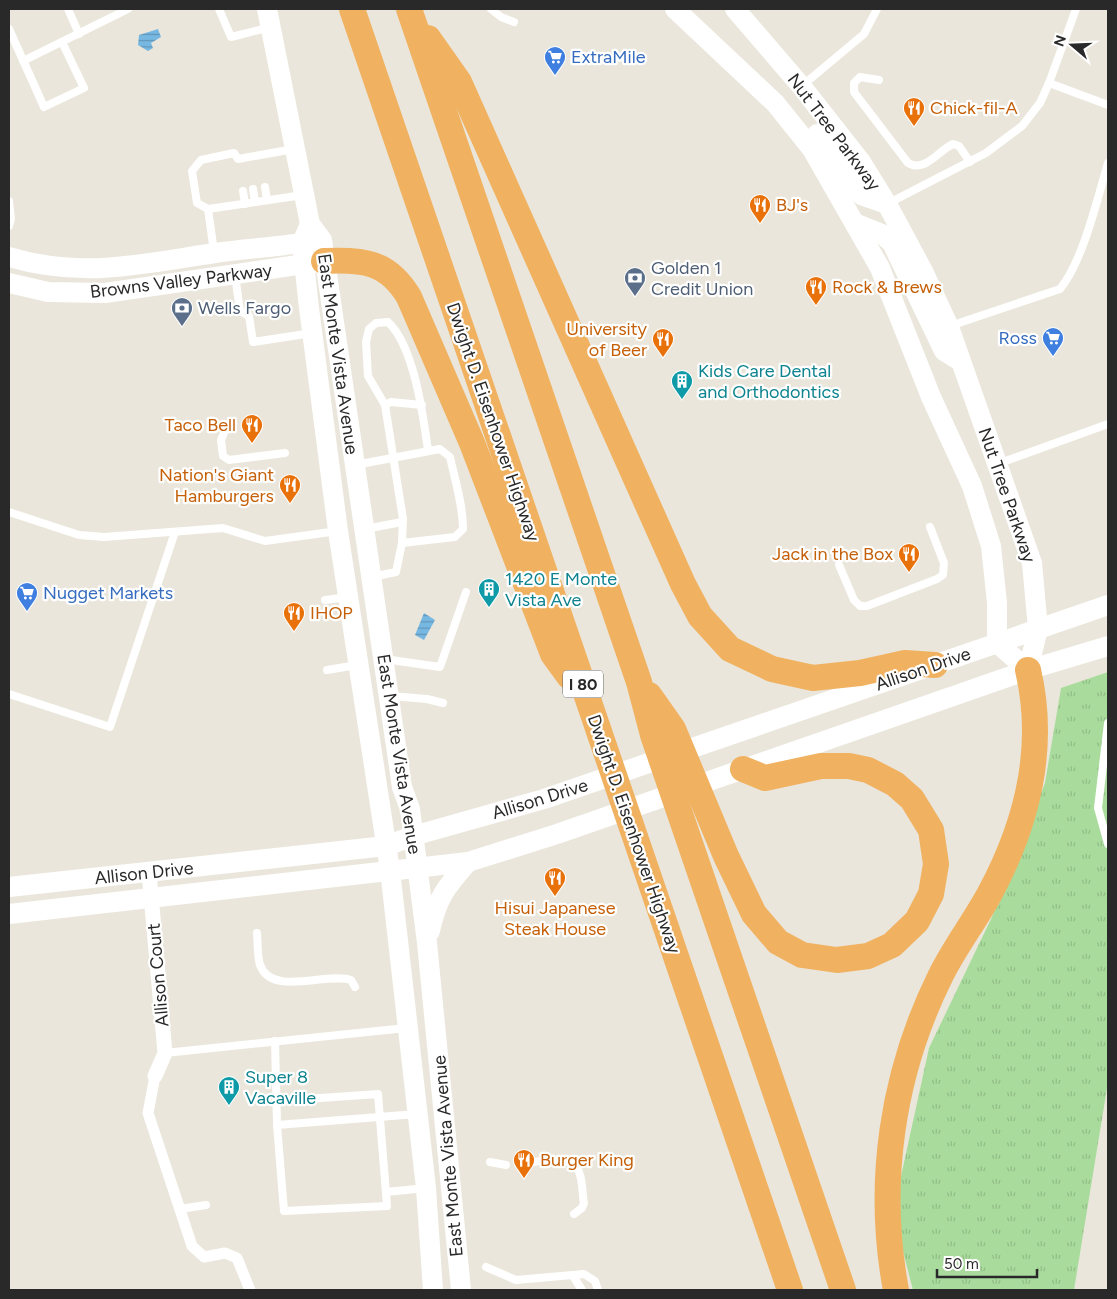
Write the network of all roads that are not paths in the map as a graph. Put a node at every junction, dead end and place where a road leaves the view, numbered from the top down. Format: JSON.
{"nodes":[{"id":1,"x":68,"y":9,"type":"edge"},
{"id":2,"x":128,"y":9,"type":"edge"},
{"id":3,"x":218,"y":9,"type":"edge"},
{"id":4,"x":335,"y":9,"type":"edge"},
{"id":5,"x":352,"y":9,"type":"edge"},
{"id":6,"x":491,"y":9,"type":"edge"},
{"id":7,"x":675,"y":9,"type":"edge"},
{"id":8,"x":735,"y":9,"type":"edge"},
{"id":9,"x":877,"y":9,"type":"edge"},
{"id":10,"x":1076,"y":9,"type":"edge"},
{"id":11,"x":410,"y":12,"type":"edge"},
{"id":12,"x":269,"y":18,"type":"edge"},
{"id":13,"x":514,"y":22,"type":"dead end"},
{"id":14,"x":9,"y":29,"type":"edge"},
{"id":15,"x":79,"y":34,"type":"junction"},
{"id":16,"x":62,"y":42,"type":"junction"},
{"id":17,"x":23,"y":62,"type":"junction"},
{"id":18,"x":376,"y":78,"type":"junction"},
{"id":19,"x":879,"y":80,"type":"dead end"},
{"id":20,"x":1049,"y":83,"type":"junction"},
{"id":21,"x":802,"y":86,"type":"junction"},
{"id":22,"x":775,"y":103,"type":"junction"},
{"id":23,"x":1108,"y":105,"type":"edge"},
{"id":24,"x":294,"y":149,"type":"junction"},
{"id":25,"x":970,"y":162,"type":"junction"},
{"id":26,"x":1108,"y":163,"type":"edge"},
{"id":27,"x":265,"y":187,"type":"dead end"},
{"id":28,"x":253,"y":189,"type":"dead end"},
{"id":29,"x":243,"y":191,"type":"dead end"},
{"id":30,"x":303,"y":194,"type":"junction"},
{"id":31,"x":267,"y":200,"type":"junction"},
{"id":32,"x":9,"y":201,"type":"edge"},
{"id":33,"x":255,"y":202,"type":"junction"},
{"id":34,"x":245,"y":204,"type":"junction"},
{"id":35,"x":888,"y":204,"type":"junction"},
{"id":36,"x":208,"y":209,"type":"junction"},
{"id":37,"x":857,"y":224,"type":"junction"},
{"id":38,"x":9,"y":226,"type":"edge"},
{"id":39,"x":313,"y":252,"type":"junction"},
{"id":40,"x":214,"y":253,"type":"junction"},
{"id":41,"x":9,"y":257,"type":"edge"},
{"id":42,"x":235,"y":275,"type":"junction"},
{"id":43,"x":9,"y":282,"type":"edge"},
{"id":44,"x":948,"y":327,"type":"junction"},
{"id":45,"x":312,"y":333,"type":"junction"},
{"id":46,"x":961,"y":361,"type":"junction"},
{"id":47,"x":385,"y":405,"type":"junction"},
{"id":48,"x":422,"y":405,"type":"junction"},
{"id":49,"x":228,"y":424,"type":"dead end"},
{"id":50,"x":324,"y":424,"type":"junction"},
{"id":51,"x":1108,"y":424,"type":"edge"},
{"id":52,"x":428,"y":450,"type":"junction"},
{"id":53,"x":285,"y":453,"type":"dead end"},
{"id":54,"x":392,"y":456,"type":"junction"},
{"id":55,"x":355,"y":464,"type":"junction"},
{"id":56,"x":997,"y":464,"type":"junction"},
{"id":57,"x":9,"y":512,"type":"edge"},
{"id":58,"x":402,"y":522,"type":"junction"},
{"id":59,"x":930,"y":527,"type":"dead end"},
{"id":60,"x":365,"y":529,"type":"junction"},
{"id":61,"x":338,"y":531,"type":"junction"},
{"id":62,"x":175,"y":532,"type":"junction"},
{"id":63,"x":402,"y":543,"type":"junction"},
{"id":64,"x":839,"y":565,"type":"dead end"},
{"id":65,"x":372,"y":577,"type":"junction"},
{"id":66,"x":466,"y":592,"type":"dead end"},
{"id":67,"x":349,"y":597,"type":"junction"},
{"id":68,"x":325,"y":600,"type":"dead end"},
{"id":69,"x":1108,"y":605,"type":"edge"},
{"id":70,"x":377,"y":614,"type":"junction"},
{"id":71,"x":1038,"y":629,"type":"junction"},
{"id":72,"x":997,"y":643,"type":"junction"},
{"id":73,"x":1108,"y":646,"type":"edge"},
{"id":74,"x":383,"y":659,"type":"junction"},
{"id":75,"x":359,"y":665,"type":"junction"},
{"id":76,"x":935,"y":665,"type":"junction"},
{"id":77,"x":327,"y":670,"type":"dead end"},
{"id":78,"x":1028,"y":670,"type":"junction"},
{"id":79,"x":639,"y":682,"type":"junction"},
{"id":80,"x":9,"y":694,"type":"edge"},
{"id":81,"x":389,"y":696,"type":"junction"},
{"id":82,"x":443,"y":703,"type":"dead end"},
{"id":83,"x":590,"y":704,"type":"junction"},
{"id":84,"x":1108,"y":723,"type":"edge"},
{"id":85,"x":743,"y":768,"type":"junction"},
{"id":86,"x":414,"y":836,"type":"junction"},
{"id":87,"x":1107,"y":839,"type":"edge"},
{"id":88,"x":386,"y":846,"type":"junction"},
{"id":89,"x":468,"y":862,"type":"junction"},
{"id":90,"x":418,"y":868,"type":"junction"},
{"id":91,"x":390,"y":870,"type":"junction"},
{"id":92,"x":148,"y":872,"type":"junction"},
{"id":93,"x":9,"y":887,"type":"edge"},
{"id":94,"x":151,"y":897,"type":"junction"},
{"id":95,"x":9,"y":914,"type":"edge"},
{"id":96,"x":257,"y":933,"type":"dead end"},
{"id":97,"x":427,"y":943,"type":"junction"},
{"id":98,"x":355,"y":988,"type":"dead end"},
{"id":99,"x":408,"y":1028,"type":"junction"},
{"id":100,"x":275,"y":1041,"type":"junction"},
{"id":101,"x":165,"y":1053,"type":"junction"},
{"id":102,"x":155,"y":1076,"type":"joint"},
{"id":103,"x":277,"y":1101,"type":"junction"},
{"id":104,"x":418,"y":1114,"type":"junction"},
{"id":105,"x":380,"y":1116,"type":"junction"},
{"id":106,"x":277,"y":1125,"type":"junction"},
{"id":107,"x":490,"y":1162,"type":"dead end"},
{"id":108,"x":518,"y":1164,"type":"dead end"},
{"id":109,"x":506,"y":1165,"type":"dead end"},
{"id":110,"x":426,"y":1188,"type":"junction"},
{"id":111,"x":386,"y":1192,"type":"junction"},
{"id":112,"x":206,"y":1205,"type":"dead end"},
{"id":113,"x":180,"y":1209,"type":"junction"},
{"id":114,"x":574,"y":1214,"type":"dead end"},
{"id":115,"x":486,"y":1267,"type":"dead end"},
{"id":116,"x":573,"y":1276,"type":"junction"},
{"id":117,"x":250,"y":1290,"type":"edge"},
{"id":118,"x":433,"y":1290,"type":"edge"},
{"id":119,"x":461,"y":1290,"type":"edge"},
{"id":120,"x":582,"y":1290,"type":"edge"},
{"id":121,"x":598,"y":1290,"type":"edge"},
{"id":122,"x":790,"y":1290,"type":"edge"},
{"id":123,"x":843,"y":1290,"type":"edge"},
{"id":124,"x":896,"y":1290,"type":"edge"}],
"edges":[{"from":1,"to":15,"type":"lane"},
{"from":2,"to":15,"type":"lane"},
{"from":3,"to":12,"type":"lane"},
{"from":4,"to":18,"type":"highway"},
{"from":5,"to":18,"type":"highway","name":"Dwight D. Eisenhower Highway","number":"I 80"},
{"from":6,"to":13,"type":"lane"},
{"from":7,"to":22,"type":"main road","name":"Nut Tree Parkway"},
{"from":8,"to":21,"type":"main road","name":"Nut Tree Parkway"},
{"from":9,"to":21,"type":"lane"},
{"from":10,"to":20,"type":"lane"},
{"from":11,"to":76,"type":"highway"},
{"from":11,"to":79,"type":"highway"},
{"from":12,"to":24,"type":"main road","name":"East Monte Vista Avenue"},
{"from":14,"to":17,"type":"lane"},
{"from":15,"to":16,"type":"lane"},
{"from":16,"to":17,"type":"lane"},
{"from":16,"to":17,"type":"lane"},
{"from":18,"to":83,"type":"highway","name":"Dwight D. Eisenhower Highway","number":"I 80"},
{"from":19,"to":25,"type":"lane"},
{"from":20,"to":23,"type":"lane"},
{"from":20,"to":25,"type":"lane"},
{"from":21,"to":35,"type":"main road","name":"Nut Tree Parkway"},
{"from":22,"to":35,"type":"main road"},
{"from":22,"to":37,"type":"main road","name":"Nut Tree Parkway"},
{"from":24,"to":30,"type":"main road","name":"East Monte Vista Avenue"},
{"from":24,"to":36,"type":"lane"},
{"from":25,"to":35,"type":"lane"},
{"from":26,"to":44,"type":"lane"},
{"from":27,"to":31,"type":"lane"},
{"from":28,"to":33,"type":"lane"},
{"from":29,"to":34,"type":"lane"},
{"from":30,"to":31,"type":"lane"},
{"from":30,"to":39,"type":"main road","name":"East Monte Vista Avenue"},
{"from":31,"to":33,"type":"lane"},
{"from":32,"to":38,"type":"lane"},
{"from":33,"to":34,"type":"lane"},
{"from":34,"to":36,"type":"lane"},
{"from":35,"to":44,"type":"main road","name":"Nut Tree Parkway"},
{"from":36,"to":40,"type":"lane"},
{"from":37,"to":46,"type":"main road"},
{"from":37,"to":72,"type":"main road","name":"Nut Tree Parkway"},
{"from":39,"to":40,"type":"main road","name":"Browns Valley Parkway"},
{"from":39,"to":42,"type":"main road","name":"Browns Valley Parkway"},
{"from":39,"to":45,"type":"main road","name":"East Monte Vista Avenue"},
{"from":39,"to":55,"type":"main road","name":"East Monte Vista Avenue"},
{"from":39,"to":83,"type":"highway"},
{"from":40,"to":41,"type":"main road","name":"Browns Valley Parkway"},
{"from":42,"to":43,"type":"main road","name":"Browns Valley Parkway"},
{"from":42,"to":45,"type":"lane"},
{"from":44,"to":46,"type":"main road","name":"Nut Tree Parkway"},
{"from":45,"to":50,"type":"main road","name":"East Monte Vista Avenue"},
{"from":46,"to":56,"type":"main road","name":"Nut Tree Parkway"},
{"from":47,"to":48,"type":"lane"},
{"from":47,"to":48,"type":"lane"},
{"from":47,"to":54,"type":"lane"},
{"from":48,"to":52,"type":"lane"},
{"from":49,"to":53,"type":"lane"},
{"from":50,"to":60,"type":"main road"},
{"from":50,"to":61,"type":"main road","name":"East Monte Vista Avenue"},
{"from":51,"to":56,"type":"lane"},
{"from":52,"to":54,"type":"lane"},
{"from":52,"to":63,"type":"lane"},
{"from":54,"to":55,"type":"lane"},
{"from":54,"to":58,"type":"lane"},
{"from":55,"to":60,"type":"main road","name":"East Monte Vista Avenue"},
{"from":56,"to":71,"type":"main road","name":"Nut Tree Parkway"},
{"from":57,"to":62,"type":"lane"},
{"from":58,"to":60,"type":"lane"},
{"from":58,"to":63,"type":"lane"},
{"from":59,"to":64,"type":"lane"},
{"from":60,"to":65,"type":"main road","name":"East Monte Vista Avenue"},
{"from":61,"to":62,"type":"lane"},
{"from":61,"to":67,"type":"main road","name":"East Monte Vista Avenue"},
{"from":61,"to":70,"type":"main road"},
{"from":62,"to":80,"type":"lane"},
{"from":63,"to":65,"type":"lane"},
{"from":65,"to":70,"type":"main road","name":"East Monte Vista Avenue"},
{"from":66,"to":74,"type":"lane"},
{"from":67,"to":68,"type":"lane"},
{"from":67,"to":75,"type":"main road","name":"East Monte Vista Avenue"},
{"from":69,"to":71,"type":"main road","name":"Allison Drive"},
{"from":70,"to":74,"type":"main road","name":"East Monte Vista Avenue"},
{"from":71,"to":72,"type":"main road","name":"Allison Drive"},
{"from":71,"to":78,"type":"main road","name":"Nut Tree Parkway"},
{"from":72,"to":76,"type":"main road","name":"Allison Drive"},
{"from":72,"to":78,"type":"main road"},
{"from":73,"to":78,"type":"main road","name":"Allison Drive"},
{"from":74,"to":81,"type":"main road","name":"East Monte Vista Avenue"},
{"from":75,"to":77,"type":"lane"},
{"from":75,"to":88,"type":"main road","name":"East Monte Vista Avenue"},
{"from":76,"to":86,"type":"main road","name":"Allison Drive"},
{"from":78,"to":85,"type":"main road","name":"Allison Drive"},
{"from":78,"to":124,"type":"highway"},
{"from":79,"to":85,"type":"highway"},
{"from":79,"to":123,"type":"highway"},
{"from":81,"to":82,"type":"lane"},
{"from":81,"to":86,"type":"main road","name":"East Monte Vista Avenue"},
{"from":83,"to":122,"type":"highway","name":"Dwight D. Eisenhower Highway","number":"I 80"},
{"from":84,"to":87,"type":"lane"},
{"from":85,"to":89,"type":"main road","name":"Allison Drive"},
{"from":86,"to":88,"type":"main road","name":"Allison Drive"},
{"from":86,"to":90,"type":"main road","name":"East Monte Vista Avenue"},
{"from":88,"to":91,"type":"main road","name":"East Monte Vista Avenue"},
{"from":88,"to":92,"type":"main road","name":"Allison Drive"},
{"from":89,"to":90,"type":"main road","name":"Allison Drive"},
{"from":89,"to":97,"type":"main road"},
{"from":90,"to":91,"type":"main road","name":"Allison Drive"},
{"from":90,"to":97,"type":"main road","name":"East Monte Vista Avenue"},
{"from":91,"to":94,"type":"main road","name":"Allison Drive"},
{"from":91,"to":99,"type":"main road","name":"East Monte Vista Avenue"},
{"from":92,"to":93,"type":"main road","name":"Allison Drive"},
{"from":92,"to":94,"type":"street","name":"Allison Court"},
{"from":94,"to":95,"type":"main road","name":"Allison Drive"},
{"from":94,"to":101,"type":"street","name":"Allison Court"},
{"from":96,"to":98,"type":"lane"},
{"from":97,"to":119,"type":"main road","name":"East Monte Vista Avenue"},
{"from":99,"to":100,"type":"lane"},
{"from":99,"to":104,"type":"main road","name":"East Monte Vista Avenue"},
{"from":100,"to":101,"type":"lane"},
{"from":100,"to":103,"type":"lane"},
{"from":101,"to":102,"type":"street","name":"Allison Court"},
{"from":102,"to":113,"type":"street"},
{"from":103,"to":105,"type":"lane"},
{"from":103,"to":106,"type":"lane"},
{"from":104,"to":105,"type":"lane"},
{"from":104,"to":110,"type":"main road","name":"East Monte Vista Avenue"},
{"from":105,"to":106,"type":"lane"},
{"from":105,"to":111,"type":"lane"},
{"from":106,"to":111,"type":"lane"},
{"from":107,"to":109,"type":"lane"},
{"from":108,"to":114,"type":"lane"},
{"from":110,"to":111,"type":"lane"},
{"from":110,"to":118,"type":"main road","name":"East Monte Vista Avenue"},
{"from":112,"to":113,"type":"lane"},
{"from":113,"to":117,"type":"street"},
{"from":115,"to":116,"type":"lane"},
{"from":116,"to":120,"type":"lane"},
{"from":116,"to":121,"type":"lane"}]}
